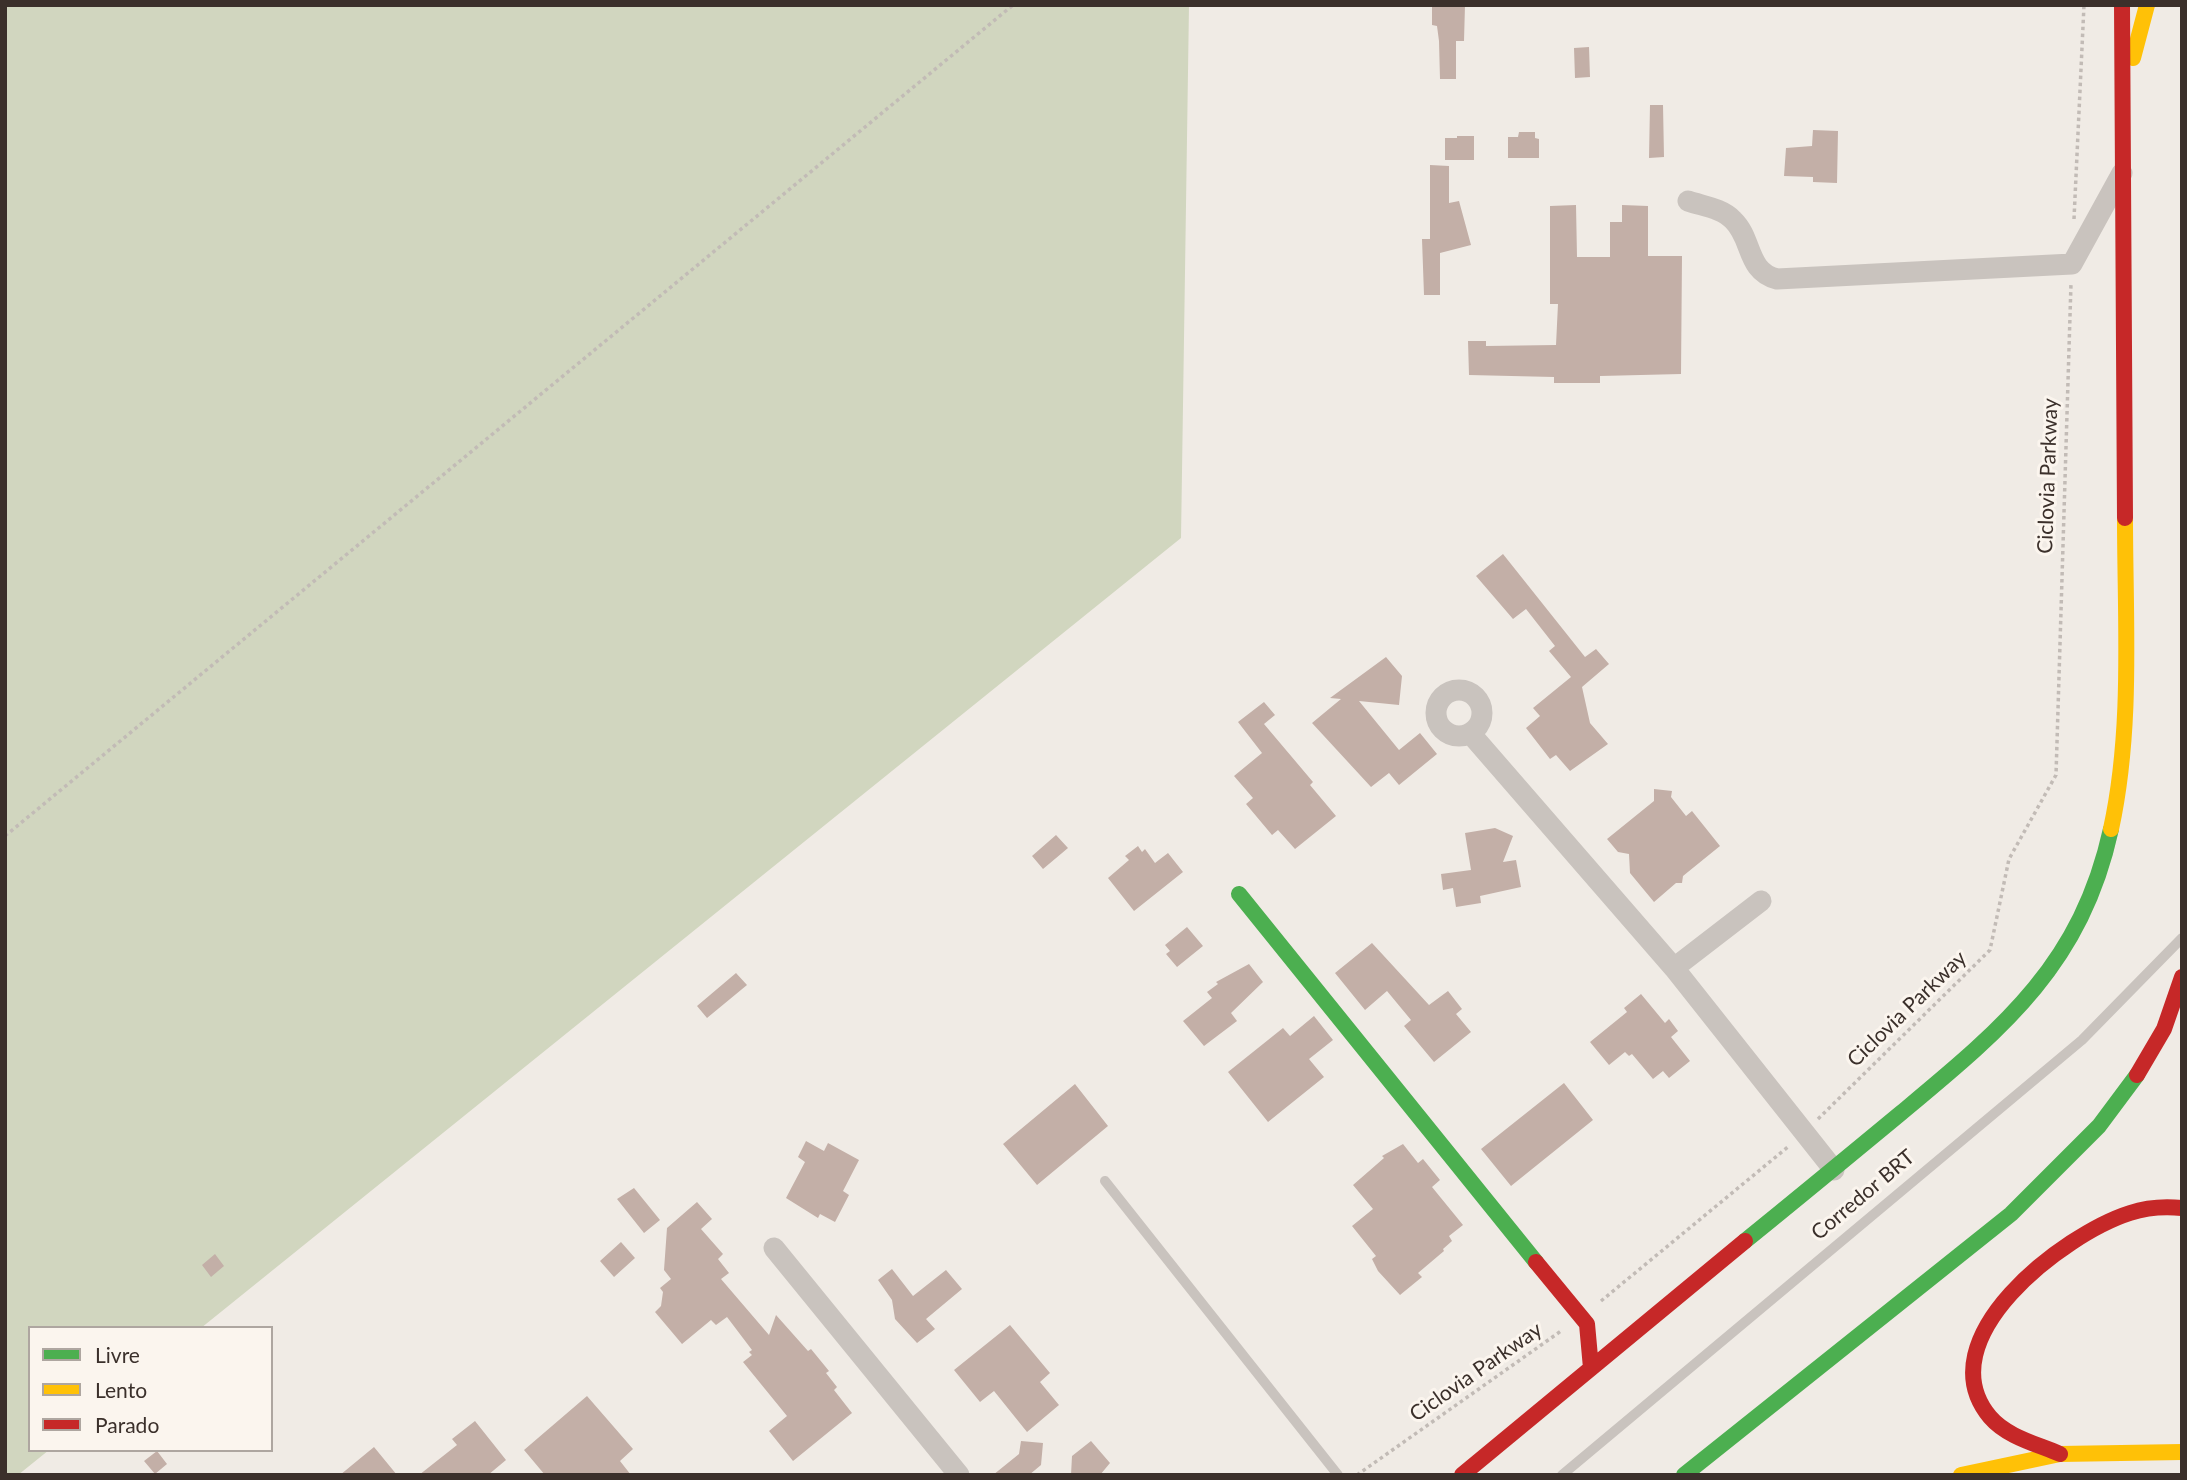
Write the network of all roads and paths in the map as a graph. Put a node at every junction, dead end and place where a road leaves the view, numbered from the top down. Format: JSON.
{"nodes":[{"id":1,"x":1013,"y":5,"type":"edge"},
{"id":2,"x":2084,"y":5,"type":"edge"},
{"id":3,"x":2122,"y":5,"type":"edge"},
{"id":4,"x":2147,"y":5,"type":"edge"},
{"id":5,"x":2123,"y":96,"type":"junction"},
{"id":6,"x":2124,"y":168,"type":"junction"},
{"id":7,"x":1688,"y":201,"type":"dead end"},
{"id":8,"x":2074,"y":223,"type":"dead end"},
{"id":9,"x":2072,"y":264,"type":"junction"},
{"id":10,"x":1470,"y":733,"type":"dead end"},
{"id":11,"x":5,"y":836,"type":"edge"},
{"id":12,"x":1239,"y":894,"type":"dead end"},
{"id":13,"x":1761,"y":901,"type":"dead end"},
{"id":14,"x":2182,"y":938,"type":"edge"},
{"id":15,"x":1674,"y":968,"type":"junction"},
{"id":16,"x":2182,"y":977,"type":"edge"},
{"id":17,"x":1805,"y":1133,"type":"junction"},
{"id":18,"x":1834,"y":1170,"type":"junction"},
{"id":19,"x":1105,"y":1181,"type":"dead end"},
{"id":20,"x":2182,"y":1208,"type":"edge"},
{"id":21,"x":774,"y":1248,"type":"dead end"},
{"id":22,"x":1584,"y":1321,"type":"junction"},
{"id":23,"x":1630,"y":1334,"type":"junction"},
{"id":24,"x":1591,"y":1368,"type":"junction"},
{"id":25,"x":2182,"y":1452,"type":"edge"},
{"id":26,"x":2060,"y":1454,"type":"junction"},
{"id":27,"x":959,"y":1475,"type":"edge"},
{"id":28,"x":1338,"y":1475,"type":"edge"},
{"id":29,"x":1356,"y":1475,"type":"edge"},
{"id":30,"x":1462,"y":1475,"type":"edge"},
{"id":31,"x":1562,"y":1475,"type":"edge"},
{"id":32,"x":1684,"y":1475,"type":"edge"},
{"id":33,"x":1961,"y":1475,"type":"edge"}],
"edges":[{"from":1,"to":11,"type":"path"},
{"from":2,"to":8,"type":"path"},
{"from":3,"to":5,"type":"main road"},
{"from":4,"to":5,"type":"main road"},
{"from":5,"to":6,"type":"main road"},
{"from":6,"to":9,"type":"street"},
{"from":6,"to":18,"type":"main road"},
{"from":7,"to":9,"type":"street"},
{"from":9,"to":17,"type":"path","name":"Ciclovia Parkway"},
{"from":10,"to":15,"type":"street"},
{"from":12,"to":22,"type":"main road"},
{"from":13,"to":15,"type":"street"},
{"from":14,"to":31,"type":"lane","name":"Corredor BRT"},
{"from":15,"to":17,"type":"street"},
{"from":16,"to":32,"type":"main road"},
{"from":17,"to":18,"type":"street"},
{"from":17,"to":22,"type":"path","name":"Ciclovia Parkway"},
{"from":18,"to":23,"type":"main road"},
{"from":19,"to":28,"type":"lane"},
{"from":20,"to":26,"type":"main road"},
{"from":21,"to":27,"type":"street"},
{"from":22,"to":23,"type":"street"},
{"from":22,"to":24,"type":"main road"},
{"from":22,"to":29,"type":"path","name":"Ciclovia Parkway"},
{"from":23,"to":24,"type":"main road"},
{"from":24,"to":30,"type":"main road"},
{"from":25,"to":26,"type":"main road"},
{"from":26,"to":33,"type":"main road"}]}
